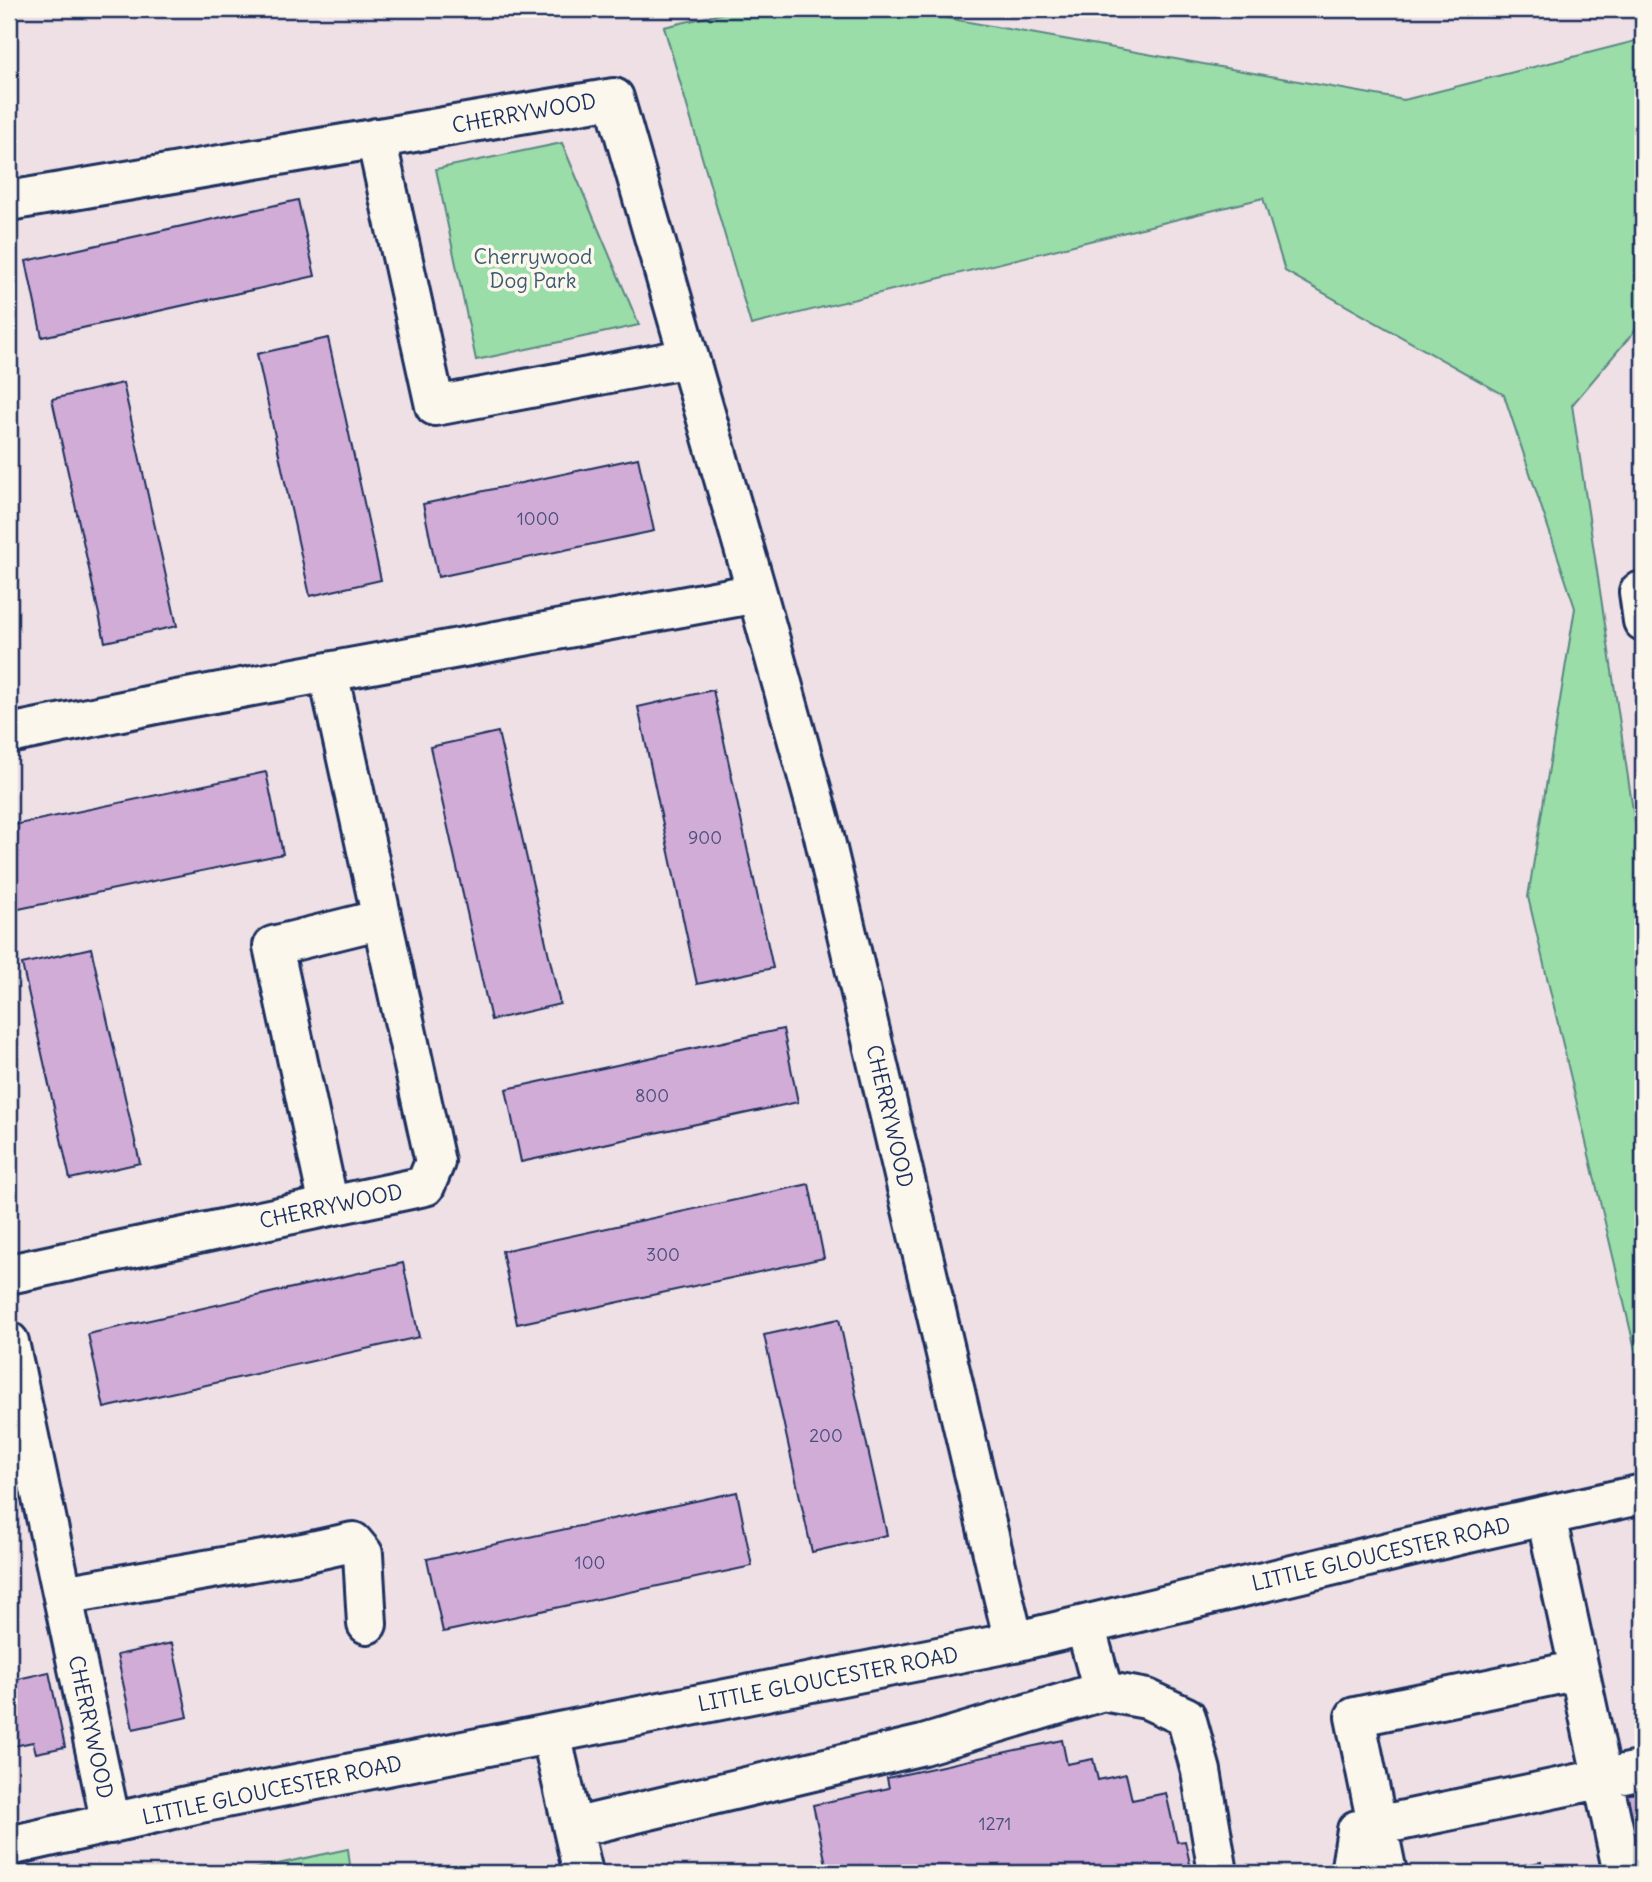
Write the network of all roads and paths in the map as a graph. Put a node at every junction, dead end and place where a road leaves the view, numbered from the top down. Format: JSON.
{"nodes":[{"id":1,"x":376,"y":138,"type":"junction"},
{"id":2,"x":9,"y":201,"type":"edge"},
{"id":3,"x":689,"y":358,"type":"junction"},
{"id":4,"x":1643,"y":591,"type":"edge"},
{"id":5,"x":757,"y":593,"type":"junction"},
{"id":6,"x":1643,"y":621,"type":"edge"},
{"id":7,"x":328,"y":672,"type":"junction"},
{"id":8,"x":9,"y":734,"type":"edge"},
{"id":9,"x":382,"y":919,"type":"junction"},
{"id":10,"x":329,"y":1206,"type":"junction"},
{"id":11,"x":9,"y":1274,"type":"edge"},
{"id":12,"x":9,"y":1342,"type":"edge"},
{"id":13,"x":1643,"y":1494,"type":"edge"},
{"id":14,"x":1546,"y":1516,"type":"junction"},
{"id":15,"x":63,"y":1595,"type":"junction"},
{"id":16,"x":367,"y":1624,"type":"dead end"},
{"id":17,"x":1085,"y":1625,"type":"junction"},
{"id":18,"x":1014,"y":1642,"type":"junction"},
{"id":19,"x":1579,"y":1670,"type":"junction"},
{"id":20,"x":1103,"y":1691,"type":"junction"},
{"id":21,"x":551,"y":1734,"type":"junction"},
{"id":22,"x":1643,"y":1770,"type":"edge"},
{"id":23,"x":1603,"y":1778,"type":"junction"},
{"id":24,"x":111,"y":1824,"type":"junction"},
{"id":25,"x":1377,"y":1825,"type":"junction"},
{"id":26,"x":573,"y":1828,"type":"junction"},
{"id":27,"x":9,"y":1846,"type":"edge"},
{"id":28,"x":583,"y":1873,"type":"edge"},
{"id":29,"x":1218,"y":1873,"type":"edge"},
{"id":30,"x":1350,"y":1873,"type":"edge"},
{"id":31,"x":1387,"y":1873,"type":"edge"},
{"id":32,"x":1623,"y":1873,"type":"edge"}],
"edges":[{"from":1,"to":2,"type":"street","name":"CHERRYWOOD"},
{"from":1,"to":3,"type":"street","name":"CHERRYWOOD"},
{"from":1,"to":3,"type":"street"},
{"from":3,"to":5,"type":"street","name":"CHERRYWOOD"},
{"from":4,"to":6,"type":"street"},
{"from":5,"to":7,"type":"street"},
{"from":5,"to":18,"type":"street","name":"CHERRYWOOD"},
{"from":7,"to":8,"type":"street"},
{"from":7,"to":9,"type":"street","name":"CHERRYWOOD"},
{"from":9,"to":10,"type":"street","name":"CHERRYWOOD"},
{"from":9,"to":10,"type":"street"},
{"from":10,"to":11,"type":"street","name":"CHERRYWOOD"},
{"from":12,"to":15,"type":"street","name":"CHERRYWOOD"},
{"from":13,"to":14,"type":"street","name":"LITTLE GLOUCESTER ROAD"},
{"from":14,"to":17,"type":"street","name":"LITTLE GLOUCESTER ROAD"},
{"from":14,"to":19,"type":"street"},
{"from":15,"to":16,"type":"street"},
{"from":15,"to":24,"type":"street","name":"CHERRYWOOD"},
{"from":17,"to":18,"type":"street","name":"LITTLE GLOUCESTER ROAD"},
{"from":17,"to":20,"type":"street"},
{"from":18,"to":21,"type":"street","name":"LITTLE GLOUCESTER ROAD"},
{"from":19,"to":23,"type":"street"},
{"from":19,"to":25,"type":"street"},
{"from":20,"to":26,"type":"street"},
{"from":20,"to":29,"type":"street"},
{"from":21,"to":24,"type":"street","name":"LITTLE GLOUCESTER ROAD"},
{"from":21,"to":26,"type":"street"},
{"from":22,"to":23,"type":"street"},
{"from":23,"to":25,"type":"street"},
{"from":23,"to":32,"type":"street"},
{"from":24,"to":27,"type":"street","name":"LITTLE GLOUCESTER ROAD"},
{"from":25,"to":30,"type":"street"},
{"from":25,"to":31,"type":"street"},
{"from":26,"to":28,"type":"street"}]}
